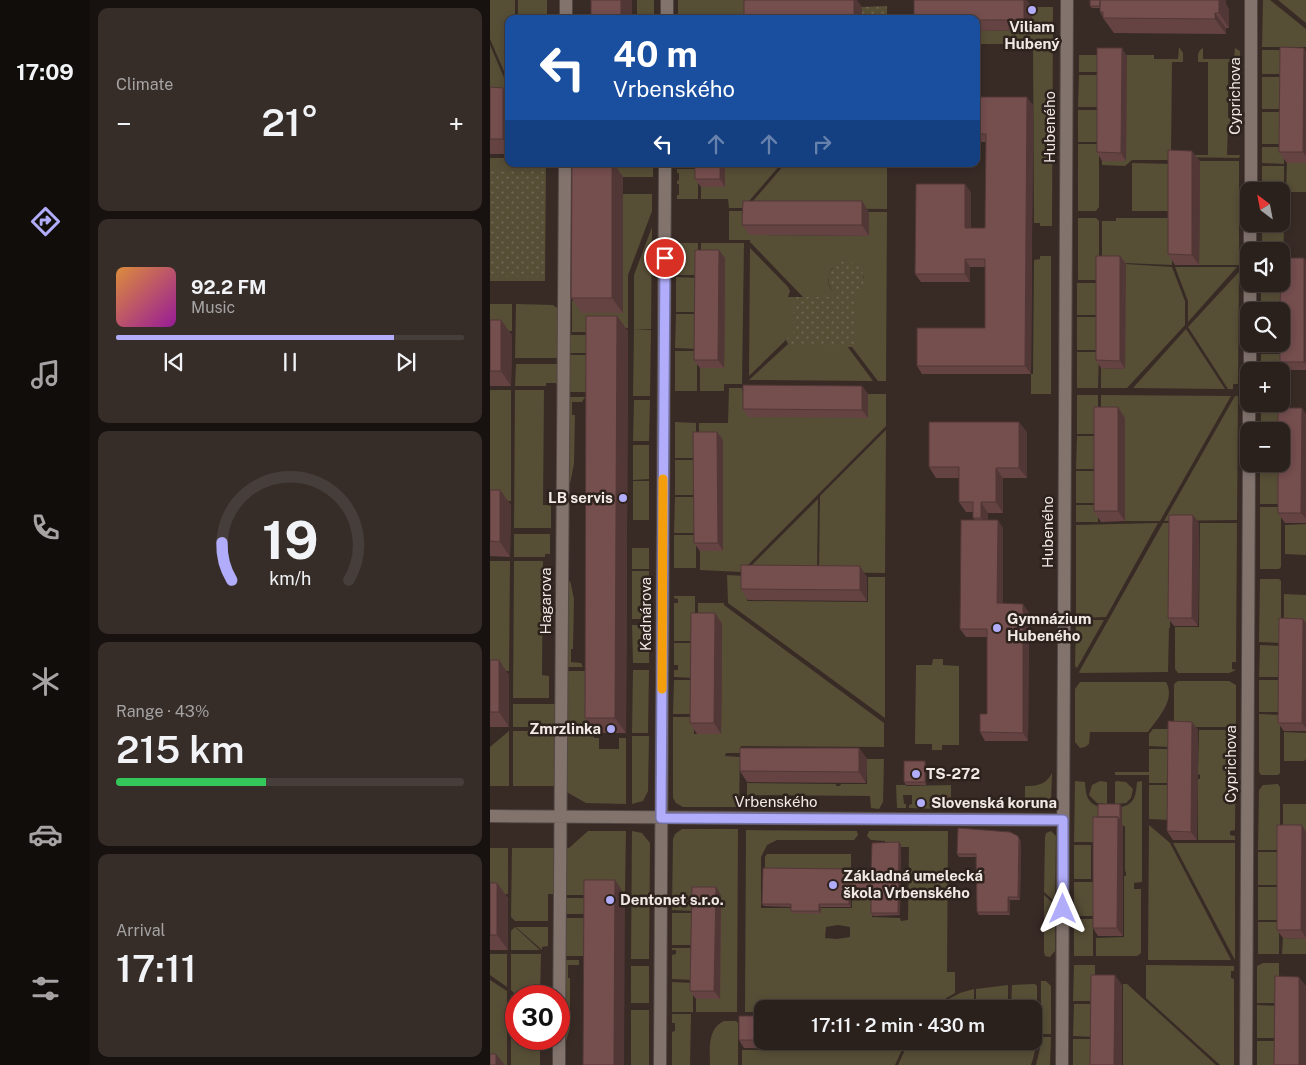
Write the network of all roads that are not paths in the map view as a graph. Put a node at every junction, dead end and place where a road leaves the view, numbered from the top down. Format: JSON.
{"nodes":[{"id":1,"x":566,"y":0,"type":"edge"},
{"id":2,"x":667,"y":0,"type":"edge"},
{"id":3,"x":1067,"y":0,"type":"edge"},
{"id":4,"x":1252,"y":0,"type":"edge"},
{"id":5,"x":566,"y":15,"type":"edge"},
{"id":6,"x":666,"y":15,"type":"edge"},
{"id":7,"x":565,"y":167,"type":"edge"},
{"id":8,"x":666,"y":167,"type":"edge"},
{"id":9,"x":1251,"y":182,"type":"edge"},
{"id":10,"x":1249,"y":472,"type":"edge"},
{"id":11,"x":490,"y":816,"type":"edge"},
{"id":12,"x":560,"y":817,"type":"junction"},
{"id":13,"x":661,"y":818,"type":"junction"},
{"id":14,"x":1063,"y":820,"type":"junction"},
{"id":15,"x":559,"y":985,"type":"edge"},
{"id":16,"x":559,"y":1050,"type":"edge"},
{"id":17,"x":558,"y":1065,"type":"edge"},
{"id":18,"x":660,"y":1065,"type":"edge"},
{"id":19,"x":1062,"y":1065,"type":"edge"},
{"id":20,"x":1246,"y":1065,"type":"edge"}],
"edges":[{"from":1,"to":5,"type":"street"},
{"from":2,"to":6,"type":"street"},
{"from":3,"to":14,"type":"street","name":"Hubeného"},
{"from":4,"to":9,"type":"street","name":"Cyprichova"},
{"from":7,"to":12,"type":"street","name":"Hagarova"},
{"from":8,"to":13,"type":"street","name":"Kadnárova"},
{"from":10,"to":20,"type":"street","name":"Cyprichova"},
{"from":11,"to":12,"type":"street","name":"Vrbenského"},
{"from":12,"to":13,"type":"street","name":"Vrbenského"},
{"from":12,"to":15,"type":"street","name":"Hagarova"},
{"from":13,"to":14,"type":"street","name":"Vrbenského"},
{"from":13,"to":18,"type":"street","name":"Kadnárova"},
{"from":14,"to":19,"type":"street","name":"Hubeného"},
{"from":16,"to":17,"type":"street","name":"Hagarova"}]}
